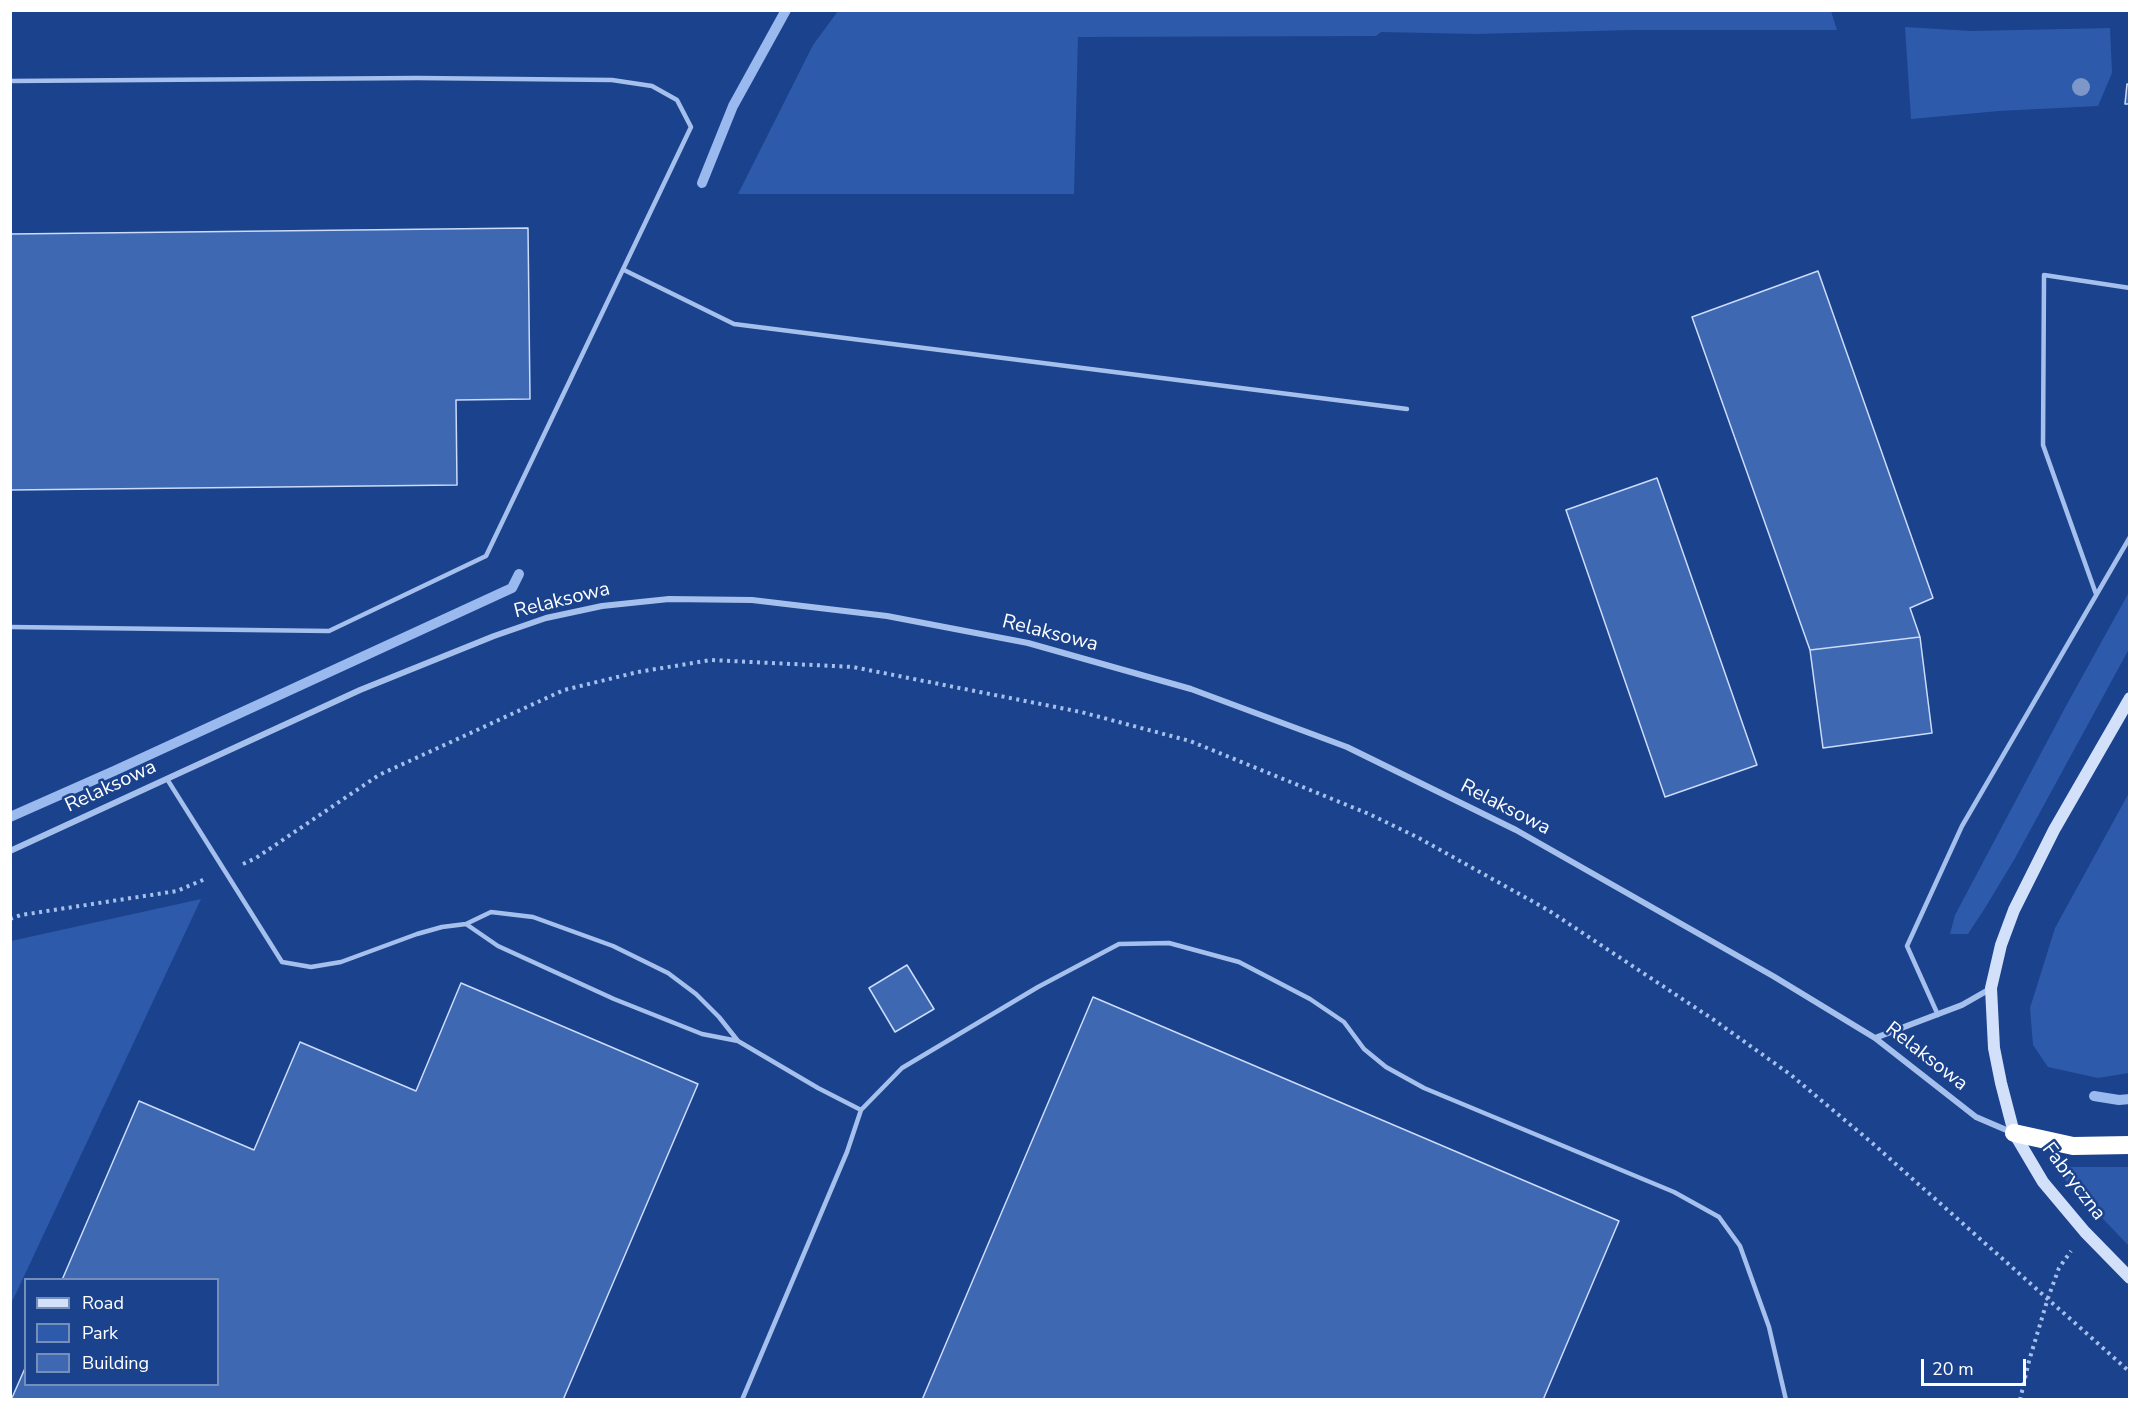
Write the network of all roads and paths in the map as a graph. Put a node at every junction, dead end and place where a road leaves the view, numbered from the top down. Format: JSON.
{"nodes":[{"id":1,"x":10,"y":81,"type":"edge"},
{"id":2,"x":624,"y":270,"type":"junction"},
{"id":3,"x":2130,"y":288,"type":"edge"},
{"id":4,"x":1407,"y":409,"type":"dead end"},
{"id":5,"x":2130,"y":537,"type":"edge"},
{"id":6,"x":2096,"y":594,"type":"junction"},
{"id":7,"x":10,"y":627,"type":"edge"},
{"id":8,"x":2130,"y":698,"type":"edge"},
{"id":9,"x":167,"y":779,"type":"junction"},
{"id":10,"x":10,"y":851,"type":"edge"},
{"id":11,"x":225,"y":871,"type":"junction"},
{"id":12,"x":10,"y":919,"type":"edge"},
{"id":13,"x":466,"y":924,"type":"junction"},
{"id":14,"x":1991,"y":988,"type":"junction"},
{"id":15,"x":1938,"y":1015,"type":"junction"},
{"id":16,"x":1875,"y":1038,"type":"junction"},
{"id":17,"x":738,"y":1041,"type":"junction"},
{"id":18,"x":861,"y":1110,"type":"junction"},
{"id":19,"x":2014,"y":1133,"type":"junction"},
{"id":20,"x":2130,"y":1145,"type":"edge"},
{"id":21,"x":2085,"y":1232,"type":"junction"},
{"id":22,"x":2130,"y":1278,"type":"edge"},
{"id":23,"x":2048,"y":1298,"type":"junction"},
{"id":24,"x":2130,"y":1372,"type":"edge"},
{"id":25,"x":742,"y":1400,"type":"edge"},
{"id":26,"x":1786,"y":1400,"type":"edge"},
{"id":27,"x":2020,"y":1400,"type":"edge"}],
"edges":[{"from":1,"to":2,"type":"lane"},
{"from":2,"to":4,"type":"lane"},
{"from":2,"to":7,"type":"lane"},
{"from":3,"to":6,"type":"lane"},
{"from":5,"to":6,"type":"lane"},
{"from":6,"to":15,"type":"lane"},
{"from":8,"to":14,"type":"main road","name":"Fabryczna"},
{"from":9,"to":10,"type":"street","name":"Relaksowa"},
{"from":9,"to":11,"type":"lane"},
{"from":9,"to":16,"type":"street","name":"Relaksowa"},
{"from":11,"to":12,"type":"path"},
{"from":11,"to":13,"type":"lane"},
{"from":11,"to":23,"type":"path"},
{"from":13,"to":17,"type":"lane"},
{"from":13,"to":17,"type":"lane"},
{"from":14,"to":15,"type":"street"},
{"from":14,"to":19,"type":"main road","name":"Fabryczna"},
{"from":15,"to":16,"type":"street"},
{"from":16,"to":19,"type":"street","name":"Relaksowa"},
{"from":17,"to":18,"type":"lane"},
{"from":18,"to":25,"type":"lane"},
{"from":18,"to":26,"type":"lane"},
{"from":19,"to":20,"type":"highway"},
{"from":19,"to":21,"type":"main road","name":"Fabryczna"},
{"from":21,"to":22,"type":"main road","name":"Fabryczna"},
{"from":21,"to":23,"type":"path"},
{"from":23,"to":24,"type":"path"},
{"from":23,"to":27,"type":"path"}]}
